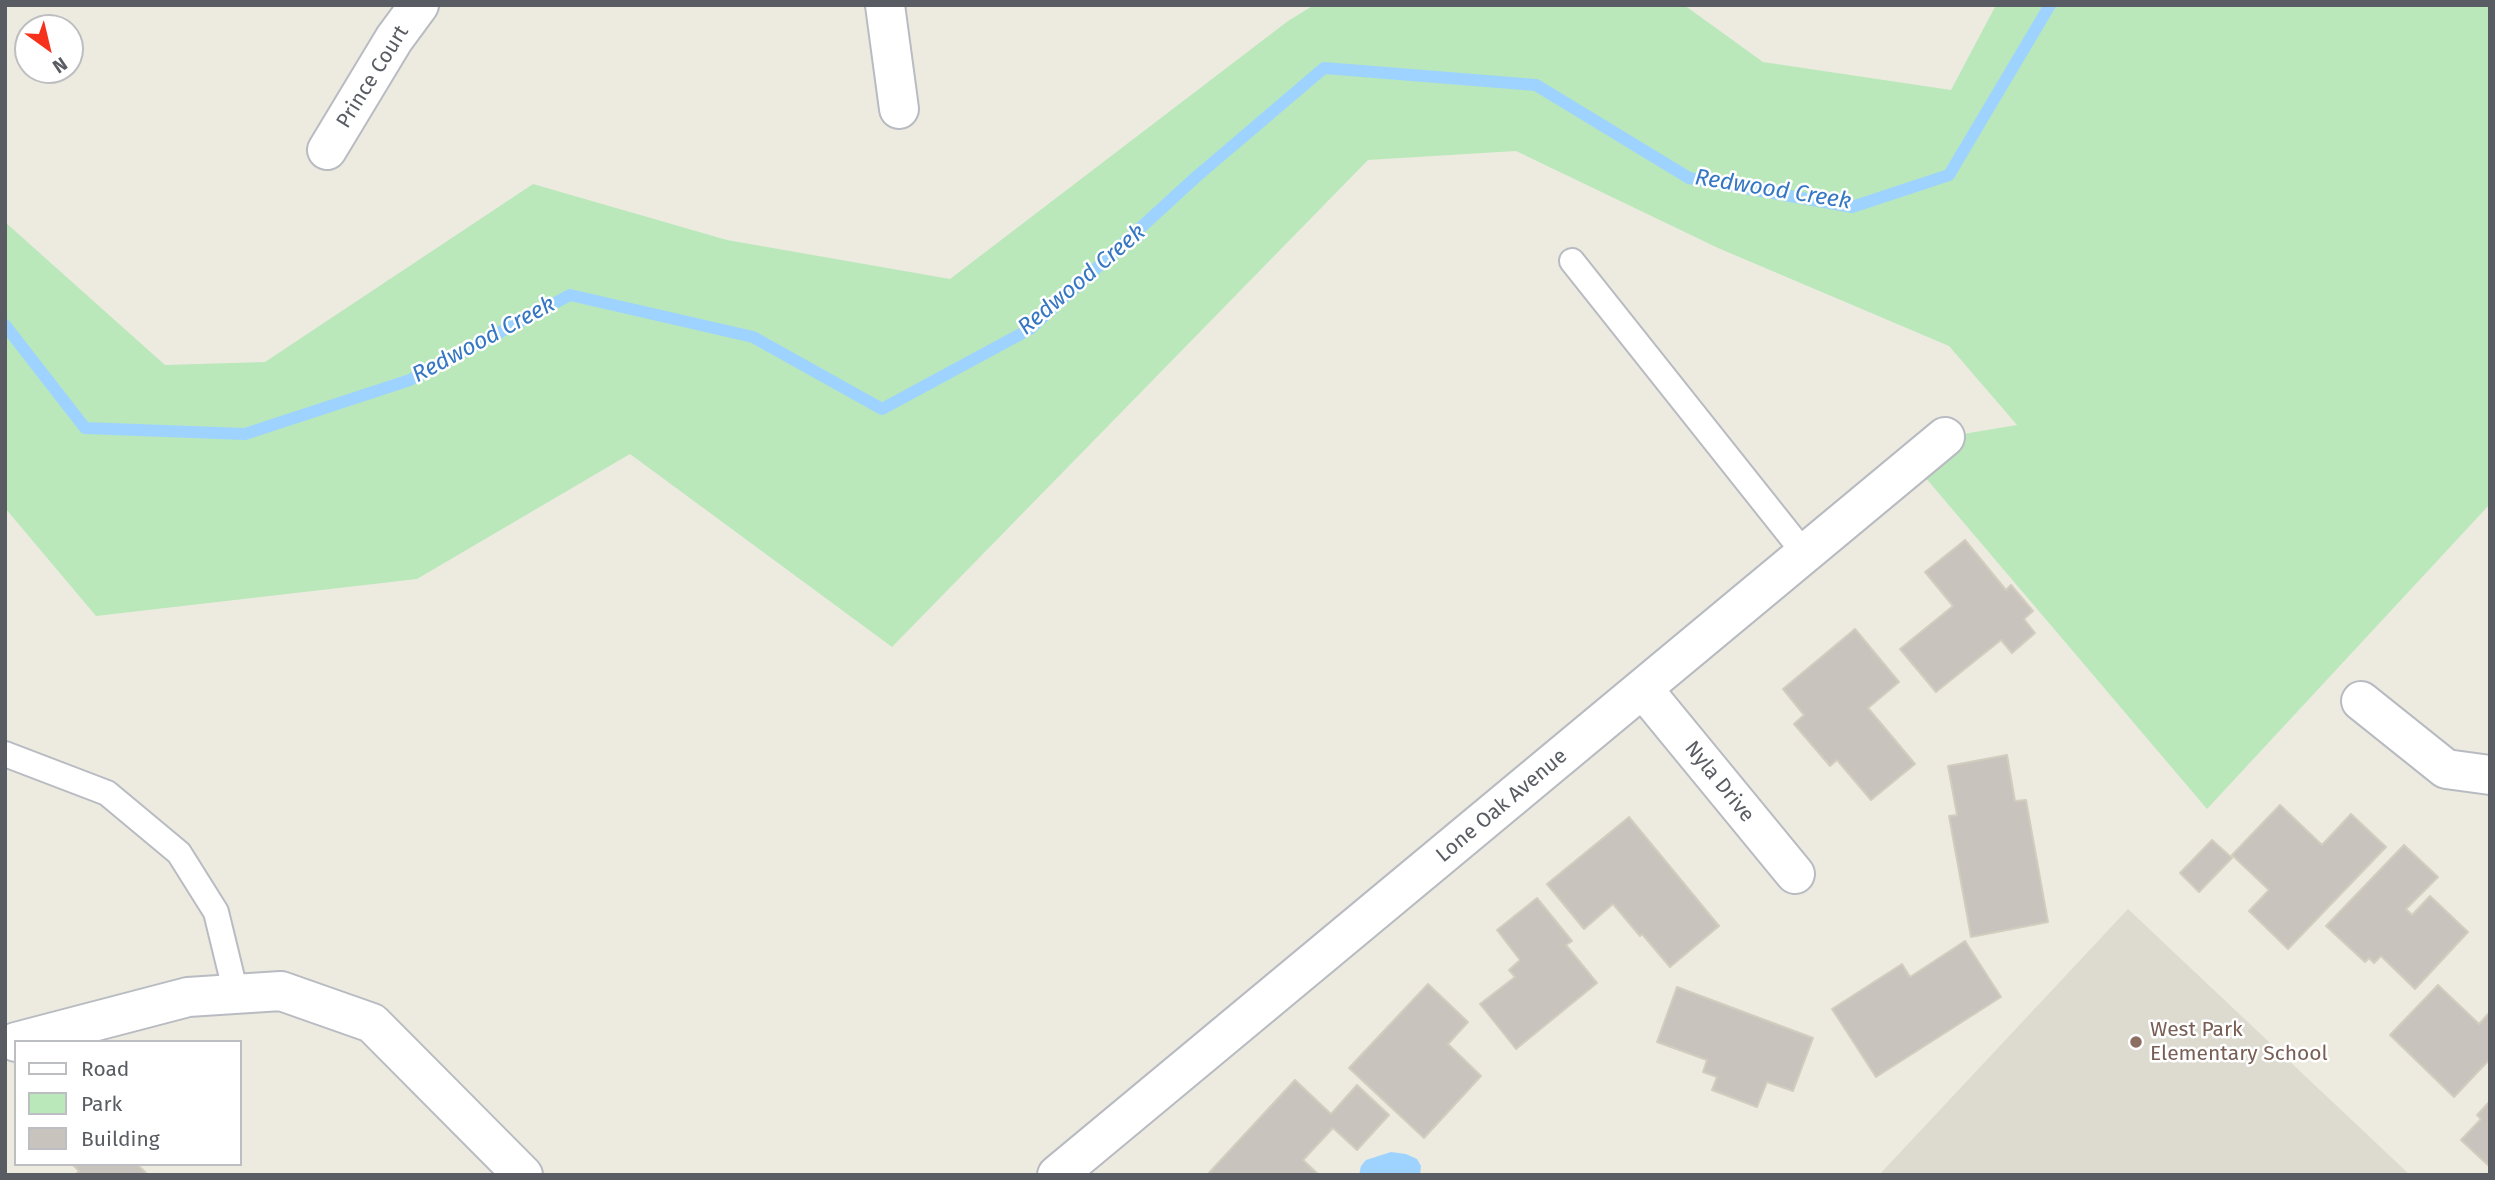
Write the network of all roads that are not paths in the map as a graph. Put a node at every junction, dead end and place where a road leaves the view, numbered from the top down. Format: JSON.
{"nodes":[{"id":1,"x":419,"y":5,"type":"edge"},
{"id":2,"x":885,"y":5,"type":"edge"},
{"id":3,"x":899,"y":109,"type":"dead end"},
{"id":4,"x":327,"y":149,"type":"dead end"},
{"id":5,"x":1572,"y":261,"type":"dead end"},
{"id":6,"x":1945,"y":437,"type":"dead end"},
{"id":7,"x":1805,"y":554,"type":"junction"},
{"id":8,"x":1643,"y":689,"type":"junction"},
{"id":9,"x":2361,"y":701,"type":"dead end"},
{"id":10,"x":5,"y":754,"type":"edge"},
{"id":11,"x":2490,"y":775,"type":"edge"},
{"id":12,"x":1795,"y":874,"type":"dead end"},
{"id":13,"x":236,"y":994,"type":"junction"},
{"id":14,"x":24,"y":1040,"type":"edge"},
{"id":15,"x":523,"y":1175,"type":"edge"},
{"id":16,"x":1058,"y":1175,"type":"edge"}],
"edges":[{"from":1,"to":4,"type":"street","name":"Prince Court"},
{"from":2,"to":3,"type":"street"},
{"from":5,"to":7,"type":"lane"},
{"from":6,"to":7,"type":"street","name":"Lone Oak Avenue"},
{"from":7,"to":8,"type":"street","name":"Lone Oak Avenue"},
{"from":8,"to":12,"type":"street","name":"Nyla Drive"},
{"from":8,"to":16,"type":"street","name":"Lone Oak Avenue"},
{"from":9,"to":11,"type":"street"},
{"from":10,"to":13,"type":"lane"},
{"from":13,"to":14,"type":"street"},
{"from":13,"to":15,"type":"street"}]}
